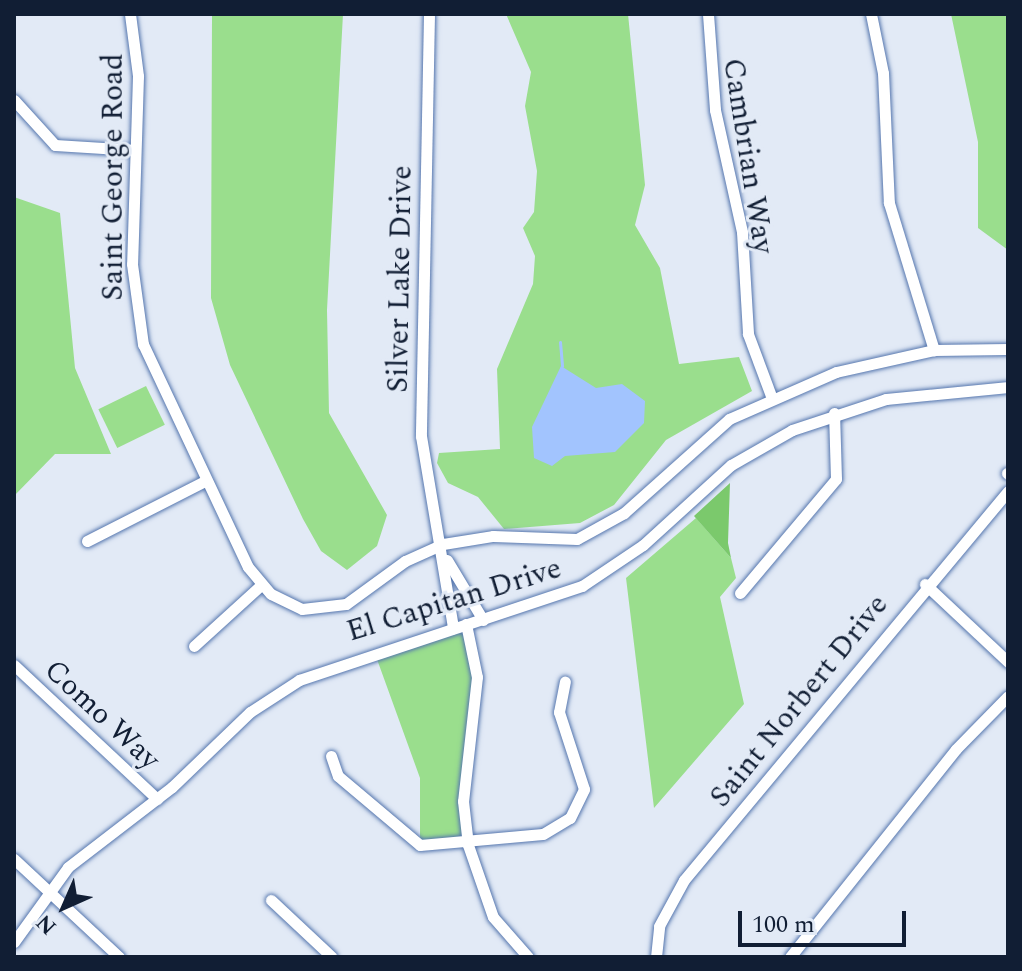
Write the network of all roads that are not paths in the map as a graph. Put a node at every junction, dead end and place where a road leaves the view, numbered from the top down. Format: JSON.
{"nodes":[{"id":1,"x":130,"y":14,"type":"edge"},
{"id":2,"x":429,"y":14,"type":"edge"},
{"id":3,"x":708,"y":14,"type":"edge"},
{"id":4,"x":871,"y":14,"type":"edge"},
{"id":5,"x":14,"y":100,"type":"edge"},
{"id":6,"x":135,"y":150,"type":"junction"},
{"id":7,"x":1008,"y":349,"type":"edge"},
{"id":8,"x":934,"y":350,"type":"junction"},
{"id":9,"x":1008,"y":387,"type":"edge"},
{"id":10,"x":771,"y":396,"type":"junction"},
{"id":11,"x":834,"y":413,"type":"junction"},
{"id":12,"x":205,"y":481,"type":"junction"},
{"id":13,"x":1008,"y":491,"type":"edge"},
{"id":14,"x":87,"y":541,"type":"dead end"},
{"id":15,"x":443,"y":544,"type":"junction"},
{"id":16,"x":447,"y":560,"type":"junction"},
{"id":17,"x":925,"y":584,"type":"junction"},
{"id":18,"x":261,"y":585,"type":"junction"},
{"id":19,"x":740,"y":593,"type":"dead end"},
{"id":20,"x":483,"y":620,"type":"junction"},
{"id":21,"x":466,"y":624,"type":"junction"},
{"id":22,"x":453,"y":628,"type":"junction"},
{"id":23,"x":194,"y":646,"type":"dead end"},
{"id":24,"x":1008,"y":662,"type":"edge"},
{"id":25,"x":14,"y":665,"type":"edge"},
{"id":26,"x":565,"y":682,"type":"dead end"},
{"id":27,"x":1008,"y":696,"type":"edge"},
{"id":28,"x":331,"y":756,"type":"dead end"},
{"id":29,"x":157,"y":799,"type":"junction"},
{"id":30,"x":468,"y":845,"type":"junction"},
{"id":31,"x":14,"y":859,"type":"edge"},
{"id":32,"x":48,"y":891,"type":"junction"},
{"id":33,"x":271,"y":900,"type":"dead end"},
{"id":34,"x":14,"y":942,"type":"edge"},
{"id":35,"x":119,"y":957,"type":"edge"},
{"id":36,"x":332,"y":957,"type":"edge"},
{"id":37,"x":528,"y":957,"type":"edge"},
{"id":38,"x":656,"y":957,"type":"edge"},
{"id":39,"x":790,"y":957,"type":"edge"}],
"edges":[{"from":1,"to":6,"type":"street","name":"Saint George Road"},
{"from":2,"to":15,"type":"street","name":"Silver Lake Drive"},
{"from":3,"to":10,"type":"street","name":"Cambrian Way"},
{"from":4,"to":8,"type":"street"},
{"from":5,"to":6,"type":"street"},
{"from":6,"to":12,"type":"street","name":"Saint George Road"},
{"from":7,"to":8,"type":"street"},
{"from":8,"to":10,"type":"street"},
{"from":9,"to":11,"type":"street","name":"El Capitan Drive"},
{"from":10,"to":15,"type":"street"},
{"from":11,"to":19,"type":"street"},
{"from":11,"to":20,"type":"street","name":"El Capitan Drive"},
{"from":12,"to":14,"type":"street"},
{"from":12,"to":18,"type":"street","name":"Saint George Road"},
{"from":13,"to":17,"type":"street","name":"Saint Norbert Drive"},
{"from":15,"to":16,"type":"street","name":"Silver Lake Drive"},
{"from":15,"to":18,"type":"street"},
{"from":16,"to":20,"type":"street"},
{"from":16,"to":22,"type":"street"},
{"from":17,"to":24,"type":"street"},
{"from":17,"to":38,"type":"street","name":"Saint Norbert Drive"},
{"from":18,"to":23,"type":"street"},
{"from":20,"to":21,"type":"street","name":"El Capitan Drive"},
{"from":21,"to":22,"type":"street","name":"El Capitan Drive"},
{"from":21,"to":30,"type":"street"},
{"from":22,"to":29,"type":"street","name":"El Capitan Drive"},
{"from":25,"to":29,"type":"street","name":"Como Way"},
{"from":26,"to":30,"type":"street"},
{"from":27,"to":39,"type":"street"},
{"from":28,"to":30,"type":"street"},
{"from":29,"to":32,"type":"street","name":"El Capitan Drive"},
{"from":30,"to":37,"type":"street"},
{"from":31,"to":32,"type":"street"},
{"from":32,"to":34,"type":"street","name":"El Capitan Drive"},
{"from":32,"to":35,"type":"street"},
{"from":33,"to":36,"type":"street"}]}
